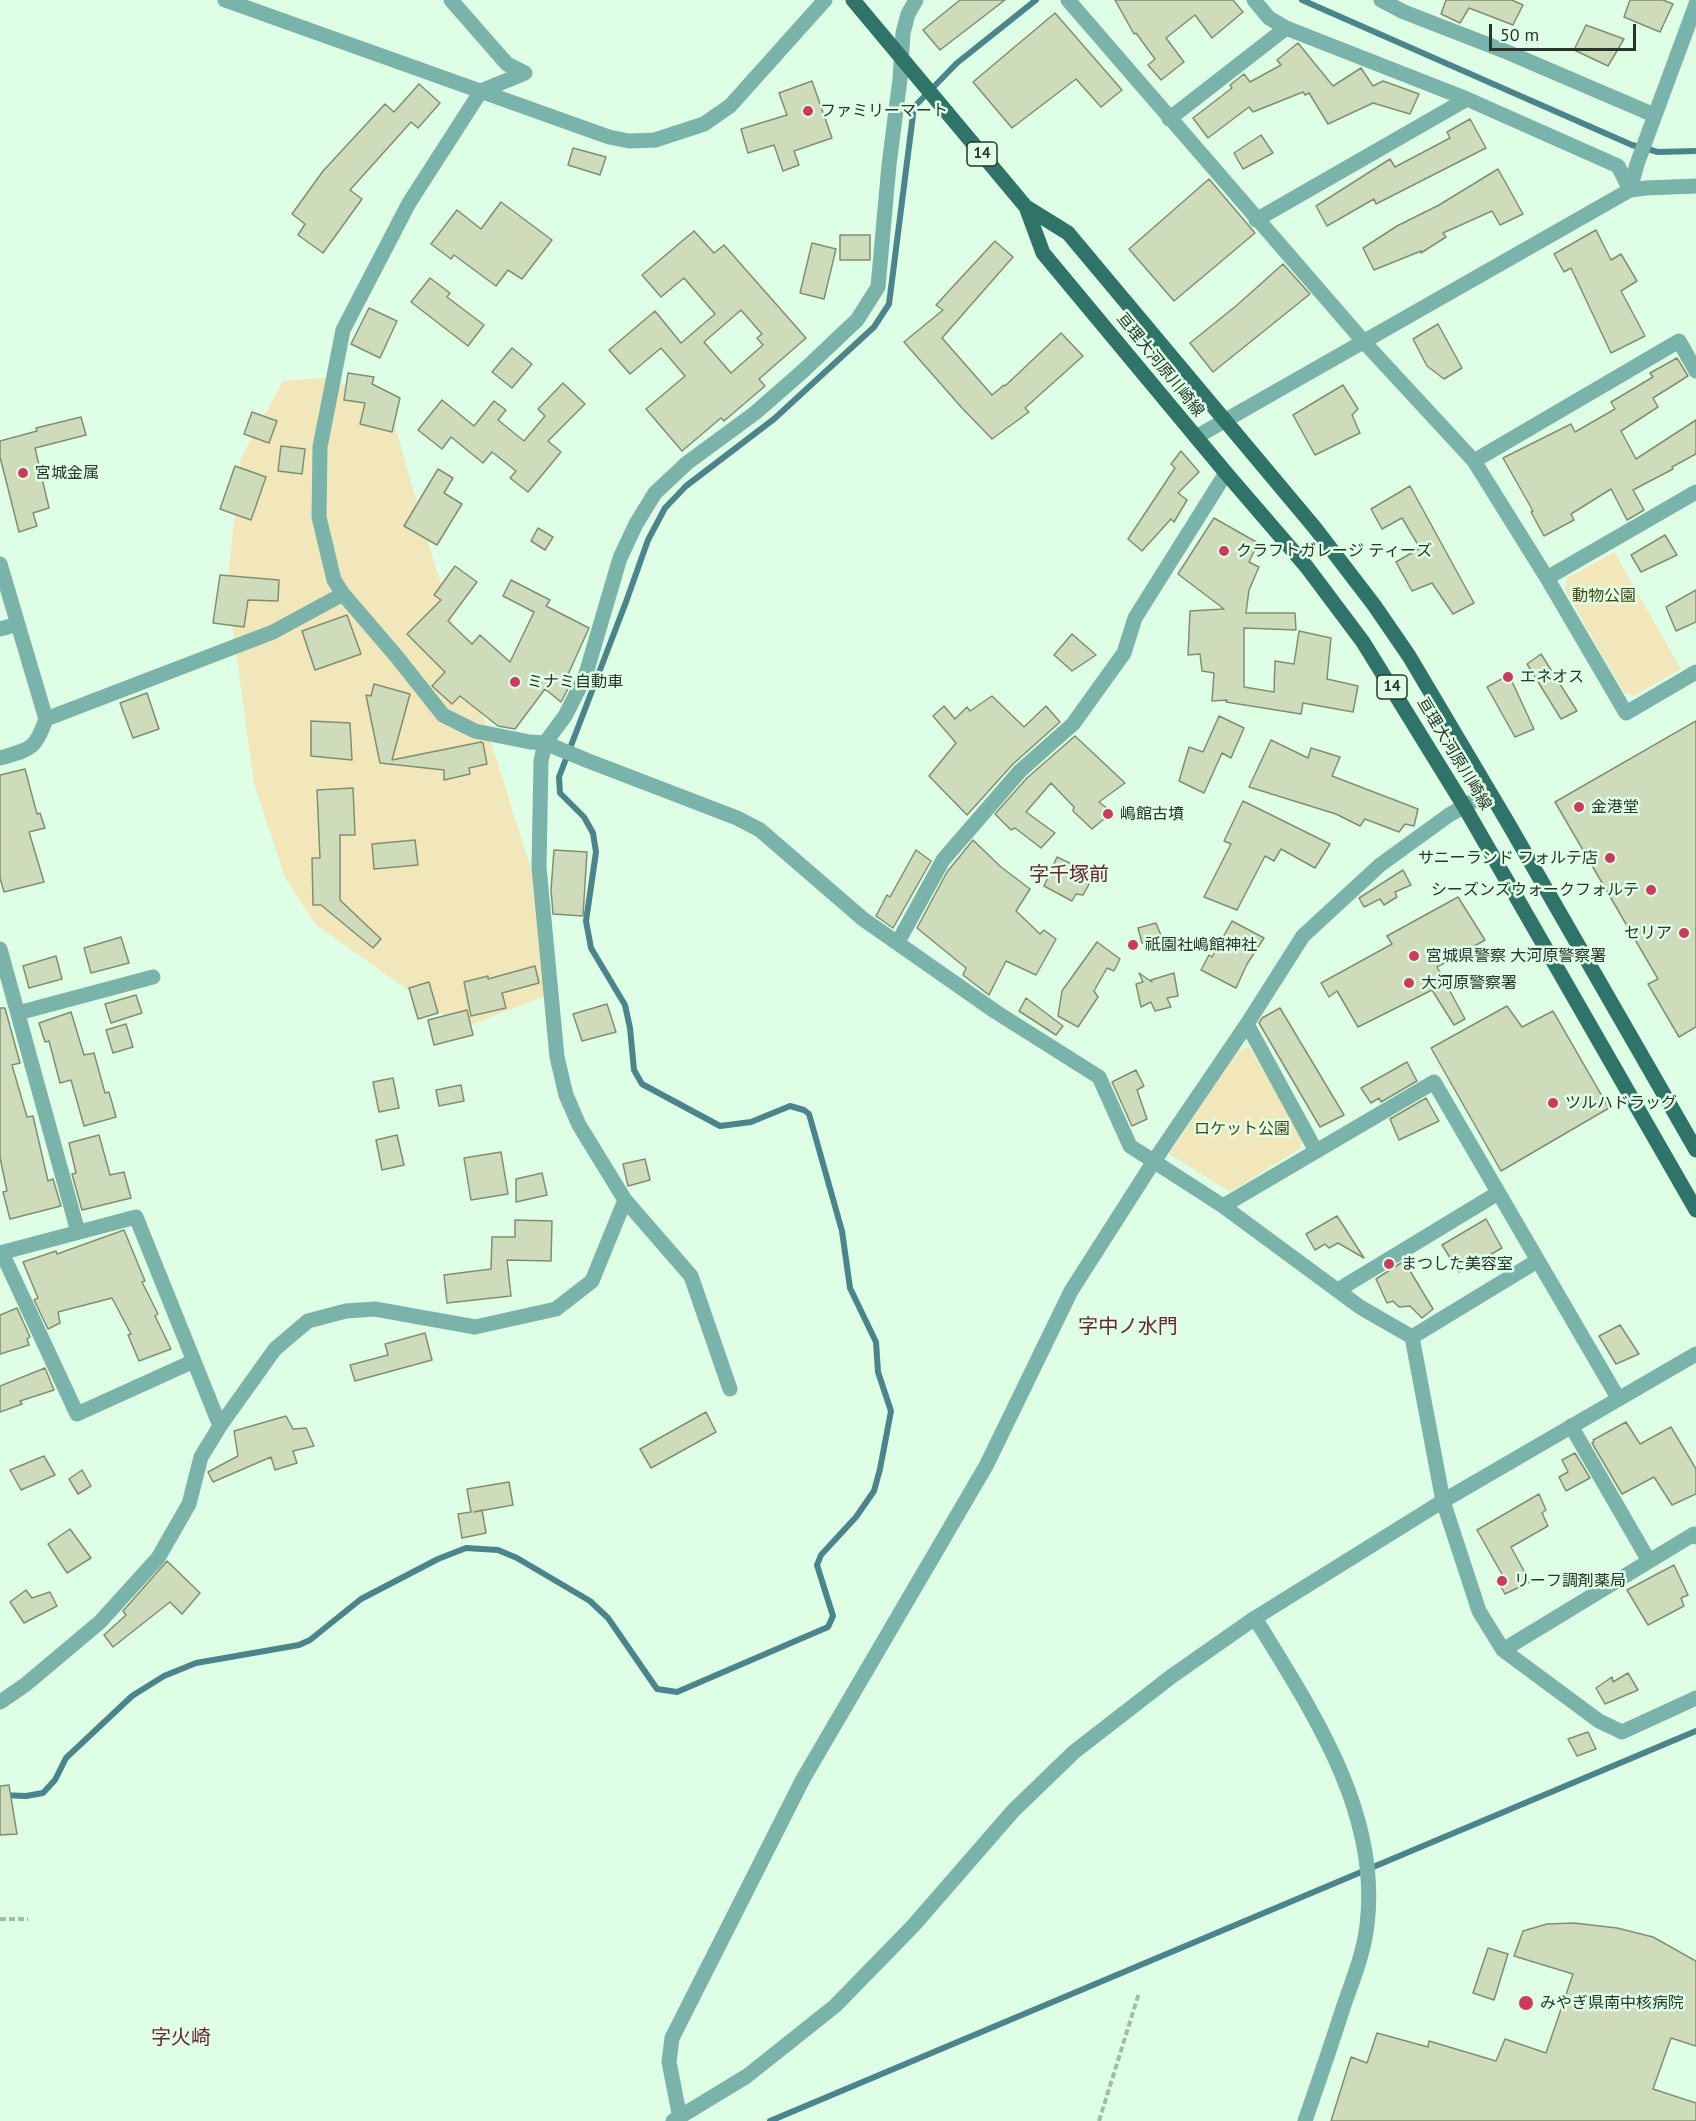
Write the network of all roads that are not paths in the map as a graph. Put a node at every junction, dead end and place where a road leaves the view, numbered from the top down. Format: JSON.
{"nodes":[{"id":1,"x":225,"y":0,"type":"edge"},
{"id":2,"x":452,"y":0,"type":"edge"},
{"id":3,"x":825,"y":0,"type":"edge"},
{"id":4,"x":854,"y":0,"type":"edge"},
{"id":5,"x":916,"y":0,"type":"edge"},
{"id":6,"x":1068,"y":0,"type":"edge"},
{"id":7,"x":1254,"y":0,"type":"edge"},
{"id":8,"x":1381,"y":0,"type":"edge"},
{"id":9,"x":1690,"y":0,"type":"edge"},
{"id":10,"x":1696,"y":3,"type":"edge"},
{"id":11,"x":1286,"y":28,"type":"junction"},
{"id":12,"x":902,"y":59,"type":"junction"},
{"id":13,"x":480,"y":91,"type":"junction"},
{"id":14,"x":1467,"y":99,"type":"junction"},
{"id":15,"x":1654,"y":115,"type":"junction"},
{"id":16,"x":1169,"y":119,"type":"junction"},
{"id":17,"x":1696,"y":186,"type":"edge"},
{"id":18,"x":1630,"y":190,"type":"junction"},
{"id":19,"x":1026,"y":207,"type":"junction"},
{"id":20,"x":1256,"y":220,"type":"junction"},
{"id":21,"x":1364,"y":342,"type":"junction"},
{"id":22,"x":1696,"y":371,"type":"edge"},
{"id":23,"x":1224,"y":420,"type":"junction"},
{"id":24,"x":1196,"y":437,"type":"junction"},
{"id":25,"x":1474,"y":461,"type":"junction"},
{"id":26,"x":1226,"y":473,"type":"junction"},
{"id":27,"x":1696,"y":492,"type":"edge"},
{"id":28,"x":0,"y":564,"type":"edge"},
{"id":29,"x":1547,"y":579,"type":"junction"},
{"id":30,"x":343,"y":594,"type":"junction"},
{"id":31,"x":18,"y":624,"type":"junction"},
{"id":32,"x":0,"y":629,"type":"edge"},
{"id":33,"x":1696,"y":672,"type":"edge"},
{"id":34,"x":46,"y":719,"type":"junction"},
{"id":35,"x":553,"y":746,"type":"junction"},
{"id":36,"x":0,"y":758,"type":"edge"},
{"id":37,"x":1489,"y":792,"type":"junction"},
{"id":38,"x":1464,"y":806,"type":"junction"},
{"id":39,"x":898,"y":942,"type":"junction"},
{"id":40,"x":0,"y":950,"type":"edge"},
{"id":41,"x":153,"y":977,"type":"dead end"},
{"id":42,"x":18,"y":1013,"type":"junction"},
{"id":43,"x":1248,"y":1024,"type":"junction"},
{"id":44,"x":1696,"y":1150,"type":"edge"},
{"id":45,"x":1316,"y":1151,"type":"junction"},
{"id":46,"x":1154,"y":1161,"type":"junction"},
{"id":47,"x":1498,"y":1193,"type":"junction"},
{"id":48,"x":625,"y":1200,"type":"junction"},
{"id":49,"x":1223,"y":1206,"type":"junction"},
{"id":50,"x":1696,"y":1210,"type":"edge"},
{"id":51,"x":78,"y":1232,"type":"junction"},
{"id":52,"x":1,"y":1253,"type":"edge"},
{"id":53,"x":1537,"y":1261,"type":"junction"},
{"id":54,"x":1338,"y":1290,"type":"junction"},
{"id":55,"x":1412,"y":1337,"type":"junction"},
{"id":56,"x":1696,"y":1354,"type":"edge"},
{"id":57,"x":194,"y":1361,"type":"junction"},
{"id":58,"x":730,"y":1389,"type":"dead end"},
{"id":59,"x":1617,"y":1398,"type":"junction"},
{"id":60,"x":220,"y":1426,"type":"junction"},
{"id":61,"x":1571,"y":1426,"type":"junction"},
{"id":62,"x":1443,"y":1501,"type":"junction"},
{"id":63,"x":1696,"y":1538,"type":"edge"},
{"id":64,"x":1649,"y":1561,"type":"junction"},
{"id":65,"x":1255,"y":1618,"type":"junction"},
{"id":66,"x":1503,"y":1650,"type":"junction"},
{"id":67,"x":1696,"y":1698,"type":"edge"},
{"id":68,"x":0,"y":1702,"type":"edge"},
{"id":69,"x":676,"y":2119,"type":"edge"},
{"id":70,"x":1305,"y":2121,"type":"edge"}],
"edges":[{"from":1,"to":13,"type":"street"},
{"from":2,"to":13,"type":"street"},
{"from":3,"to":13,"type":"street"},
{"from":4,"to":12,"type":"main road","name":"亘理大河原川崎線","number":"14"},
{"from":5,"to":12,"type":"street"},
{"from":6,"to":16,"type":"street"},
{"from":7,"to":11,"type":"street"},
{"from":8,"to":15,"type":"street"},
{"from":9,"to":10,"type":"street"},
{"from":10,"to":15,"type":"street"},
{"from":11,"to":14,"type":"street"},
{"from":11,"to":16,"type":"street"},
{"from":12,"to":19,"type":"main road","name":"亘理大河原川崎線","number":"14"},
{"from":12,"to":35,"type":"street"},
{"from":13,"to":30,"type":"street"},
{"from":14,"to":18,"type":"street"},
{"from":14,"to":20,"type":"street"},
{"from":15,"to":18,"type":"street"},
{"from":16,"to":20,"type":"street"},
{"from":17,"to":18,"type":"street"},
{"from":18,"to":21,"type":"street"},
{"from":19,"to":23,"type":"main road","name":"亘理大河原川崎線","number":"14"},
{"from":19,"to":24,"type":"main road","name":"亘理大河原川崎線","number":"14"},
{"from":20,"to":21,"type":"street"},
{"from":21,"to":23,"type":"street"},
{"from":21,"to":25,"type":"street"},
{"from":22,"to":25,"type":"street"},
{"from":23,"to":24,"type":"street"},
{"from":23,"to":37,"type":"main road","name":"亘理大河原川崎線","number":"14"},
{"from":24,"to":26,"type":"main road","name":"亘理大河原川崎線","number":"14"},
{"from":25,"to":29,"type":"street"},
{"from":26,"to":38,"type":"main road","name":"亘理大河原川崎線","number":"14"},
{"from":26,"to":39,"type":"street"},
{"from":27,"to":29,"type":"street"},
{"from":28,"to":31,"type":"street"},
{"from":29,"to":33,"type":"street"},
{"from":30,"to":34,"type":"street"},
{"from":30,"to":35,"type":"street"},
{"from":31,"to":32,"type":"street"},
{"from":31,"to":34,"type":"street"},
{"from":34,"to":36,"type":"street"},
{"from":35,"to":39,"type":"street"},
{"from":35,"to":48,"type":"street"},
{"from":37,"to":38,"type":"street"},
{"from":37,"to":44,"type":"main road","name":"亘理大河原川崎線","number":"14"},
{"from":38,"to":43,"type":"street"},
{"from":38,"to":50,"type":"main road","name":"亘理大河原川崎線","number":"14"},
{"from":39,"to":46,"type":"street"},
{"from":40,"to":42,"type":"street"},
{"from":41,"to":42,"type":"street"},
{"from":42,"to":51,"type":"street"},
{"from":43,"to":45,"type":"street"},
{"from":43,"to":46,"type":"street"},
{"from":45,"to":47,"type":"street"},
{"from":45,"to":49,"type":"street"},
{"from":46,"to":49,"type":"street"},
{"from":46,"to":69,"type":"street"},
{"from":47,"to":53,"type":"street"},
{"from":47,"to":54,"type":"street"},
{"from":48,"to":58,"type":"street"},
{"from":48,"to":60,"type":"street"},
{"from":49,"to":54,"type":"street"},
{"from":51,"to":52,"type":"street"},
{"from":51,"to":57,"type":"street"},
{"from":52,"to":57,"type":"street"},
{"from":53,"to":55,"type":"street"},
{"from":53,"to":59,"type":"street"},
{"from":54,"to":55,"type":"street"},
{"from":55,"to":62,"type":"street"},
{"from":56,"to":59,"type":"street"},
{"from":57,"to":60,"type":"street"},
{"from":59,"to":61,"type":"street"},
{"from":60,"to":68,"type":"street"},
{"from":61,"to":62,"type":"street"},
{"from":61,"to":64,"type":"street"},
{"from":62,"to":65,"type":"street"},
{"from":62,"to":66,"type":"street"},
{"from":63,"to":64,"type":"street"},
{"from":64,"to":66,"type":"street"},
{"from":65,"to":69,"type":"street"},
{"from":65,"to":70,"type":"street"},
{"from":66,"to":67,"type":"street"}]}
